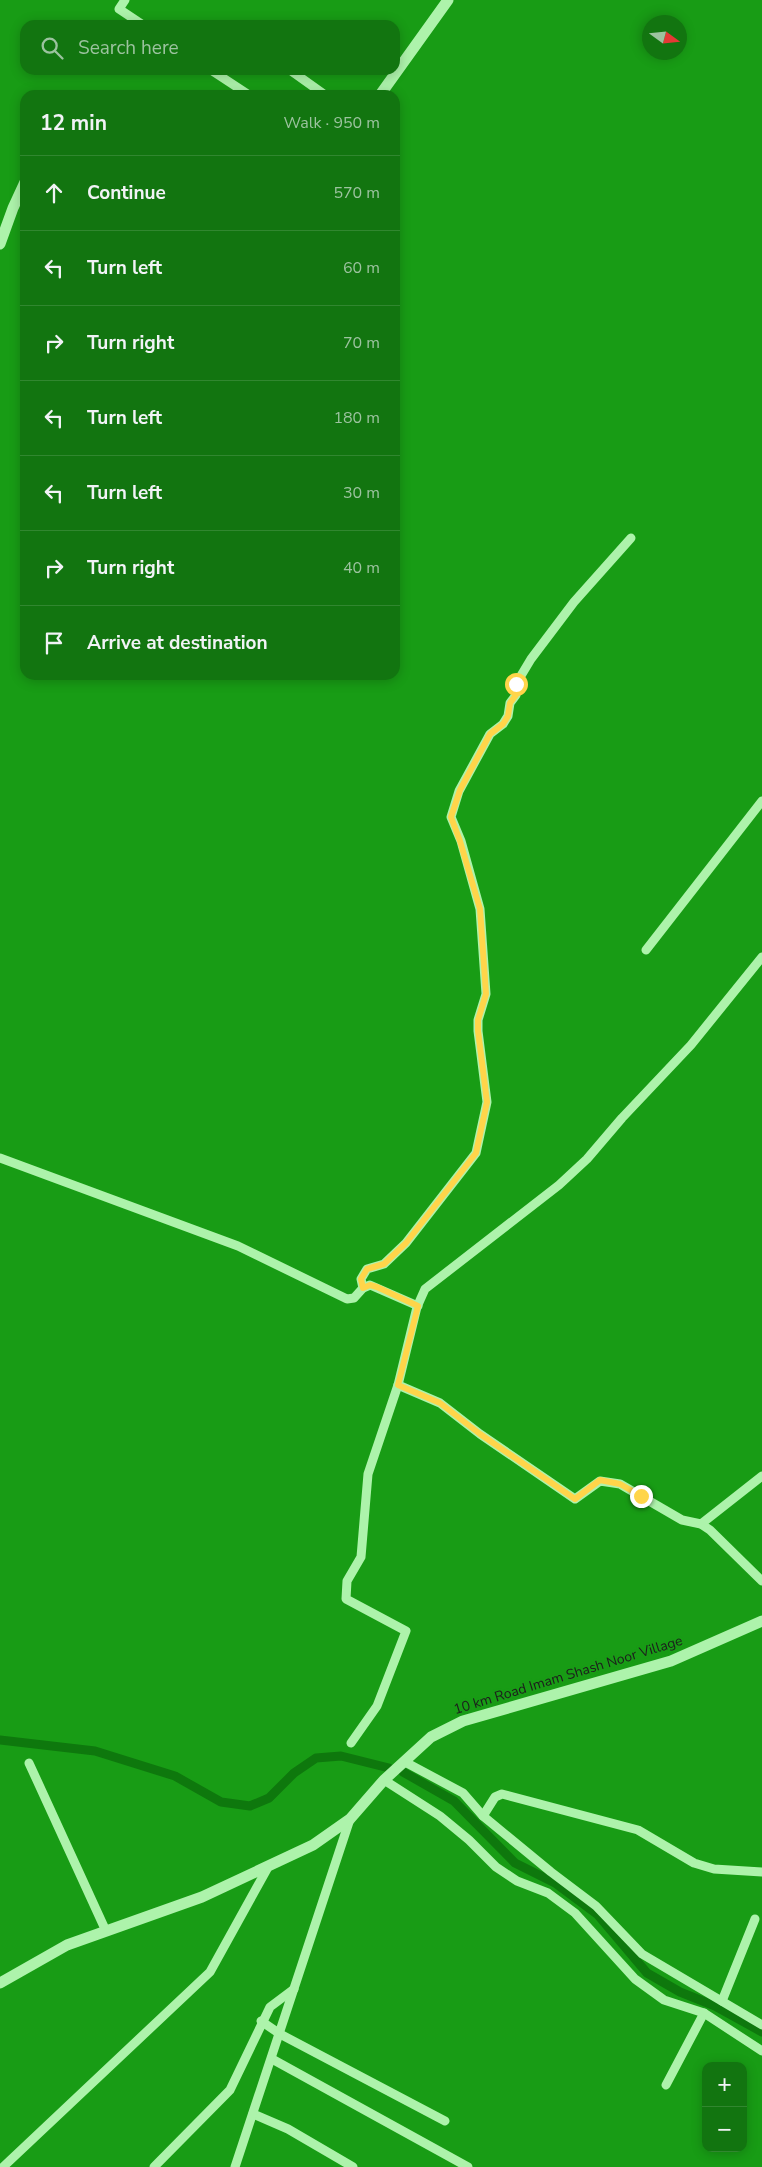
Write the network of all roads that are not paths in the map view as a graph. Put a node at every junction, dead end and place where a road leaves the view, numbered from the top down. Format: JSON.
{"nodes":[{"id":1,"x":125,"y":0,"type":"edge"},
{"id":2,"x":448,"y":0,"type":"edge"},
{"id":3,"x":135,"y":20,"type":"edge"},
{"id":4,"x":400,"y":67,"type":"edge"},
{"id":5,"x":219,"y":75,"type":"edge"},
{"id":6,"x":297,"y":75,"type":"edge"},
{"id":7,"x":394,"y":75,"type":"edge"},
{"id":8,"x":241,"y":90,"type":"edge"},
{"id":9,"x":318,"y":90,"type":"edge"},
{"id":10,"x":384,"y":90,"type":"edge"},
{"id":11,"x":20,"y":192,"type":"edge"},
{"id":12,"x":0,"y":244,"type":"edge"},
{"id":13,"x":631,"y":538,"type":"dead end"},
{"id":14,"x":762,"y":802,"type":"edge"},
{"id":15,"x":646,"y":950,"type":"dead end"},
{"id":16,"x":762,"y":956,"type":"edge"},
{"id":17,"x":0,"y":1158,"type":"edge"},
{"id":18,"x":363,"y":1288,"type":"junction"},
{"id":19,"x":418,"y":1306,"type":"junction"},
{"id":20,"x":398,"y":1385,"type":"junction"},
{"id":21,"x":762,"y":1476,"type":"edge"},
{"id":22,"x":701,"y":1524,"type":"junction"},
{"id":23,"x":762,"y":1581,"type":"edge"},
{"id":24,"x":762,"y":1621,"type":"edge"},
{"id":25,"x":351,"y":1743,"type":"dead end"},
{"id":26,"x":405,"y":1762,"type":"junction"},
{"id":27,"x":29,"y":1763,"type":"dead end"},
{"id":28,"x":384,"y":1780,"type":"junction"},
{"id":29,"x":483,"y":1816,"type":"junction"},
{"id":30,"x":350,"y":1819,"type":"junction"},
{"id":31,"x":267,"y":1869,"type":"junction"},
{"id":32,"x":762,"y":1872,"type":"edge"},
{"id":33,"x":755,"y":1918,"type":"dead end"},
{"id":34,"x":106,"y":1930,"type":"junction"},
{"id":35,"x":0,"y":1983,"type":"edge"},
{"id":36,"x":294,"y":1989,"type":"junction"},
{"id":37,"x":722,"y":2001,"type":"junction"},
{"id":38,"x":704,"y":2013,"type":"junction"},
{"id":39,"x":262,"y":2021,"type":"junction"},
{"id":40,"x":762,"y":2025,"type":"edge"},
{"id":41,"x":280,"y":2034,"type":"junction"},
{"id":42,"x":762,"y":2051,"type":"edge"},
{"id":43,"x":272,"y":2059,"type":"junction"},
{"id":44,"x":666,"y":2085,"type":"dead end"},
{"id":45,"x":253,"y":2114,"type":"junction"},
{"id":46,"x":445,"y":2121,"type":"dead end"},
{"id":47,"x":3,"y":2167,"type":"edge"},
{"id":48,"x":154,"y":2167,"type":"edge"},
{"id":49,"x":235,"y":2167,"type":"edge"},
{"id":50,"x":353,"y":2167,"type":"edge"},
{"id":51,"x":468,"y":2167,"type":"edge"}],
"edges":[{"from":1,"to":3,"type":"street"},
{"from":2,"to":4,"type":"street"},
{"from":5,"to":8,"type":"street"},
{"from":6,"to":9,"type":"street"},
{"from":7,"to":10,"type":"street"},
{"from":11,"to":12,"type":"street"},
{"from":13,"to":18,"type":"street"},
{"from":14,"to":15,"type":"street"},
{"from":16,"to":19,"type":"street"},
{"from":17,"to":18,"type":"street"},
{"from":18,"to":19,"type":"street"},
{"from":19,"to":20,"type":"street"},
{"from":20,"to":22,"type":"street"},
{"from":20,"to":25,"type":"street"},
{"from":21,"to":22,"type":"street"},
{"from":22,"to":23,"type":"street"},
{"from":24,"to":26,"type":"street","name":"10 km Road Imam Shash Noor Village"},
{"from":26,"to":28,"type":"street","name":"10 km Road Imam Shash Noor Village"},
{"from":26,"to":29,"type":"street"},
{"from":27,"to":34,"type":"street"},
{"from":28,"to":30,"type":"street","name":"10 km Road Imam Shash Noor Village"},
{"from":28,"to":38,"type":"street"},
{"from":29,"to":32,"type":"street"},
{"from":29,"to":37,"type":"street"},
{"from":30,"to":31,"type":"street","name":"10 km Road Imam Shash Noor Village"},
{"from":30,"to":36,"type":"street"},
{"from":31,"to":34,"type":"street","name":"10 km Road Imam Shash Noor Village"},
{"from":31,"to":47,"type":"street"},
{"from":33,"to":37,"type":"street"},
{"from":34,"to":35,"type":"street","name":"10 km Road Imam Shash Noor Village"},
{"from":36,"to":39,"type":"street"},
{"from":36,"to":41,"type":"street"},
{"from":37,"to":40,"type":"street"},
{"from":38,"to":42,"type":"street"},
{"from":38,"to":44,"type":"street"},
{"from":39,"to":41,"type":"street"},
{"from":39,"to":48,"type":"street"},
{"from":41,"to":43,"type":"street"},
{"from":41,"to":46,"type":"street"},
{"from":43,"to":45,"type":"street"},
{"from":43,"to":51,"type":"street"},
{"from":45,"to":49,"type":"street"},
{"from":45,"to":50,"type":"street"}]}
